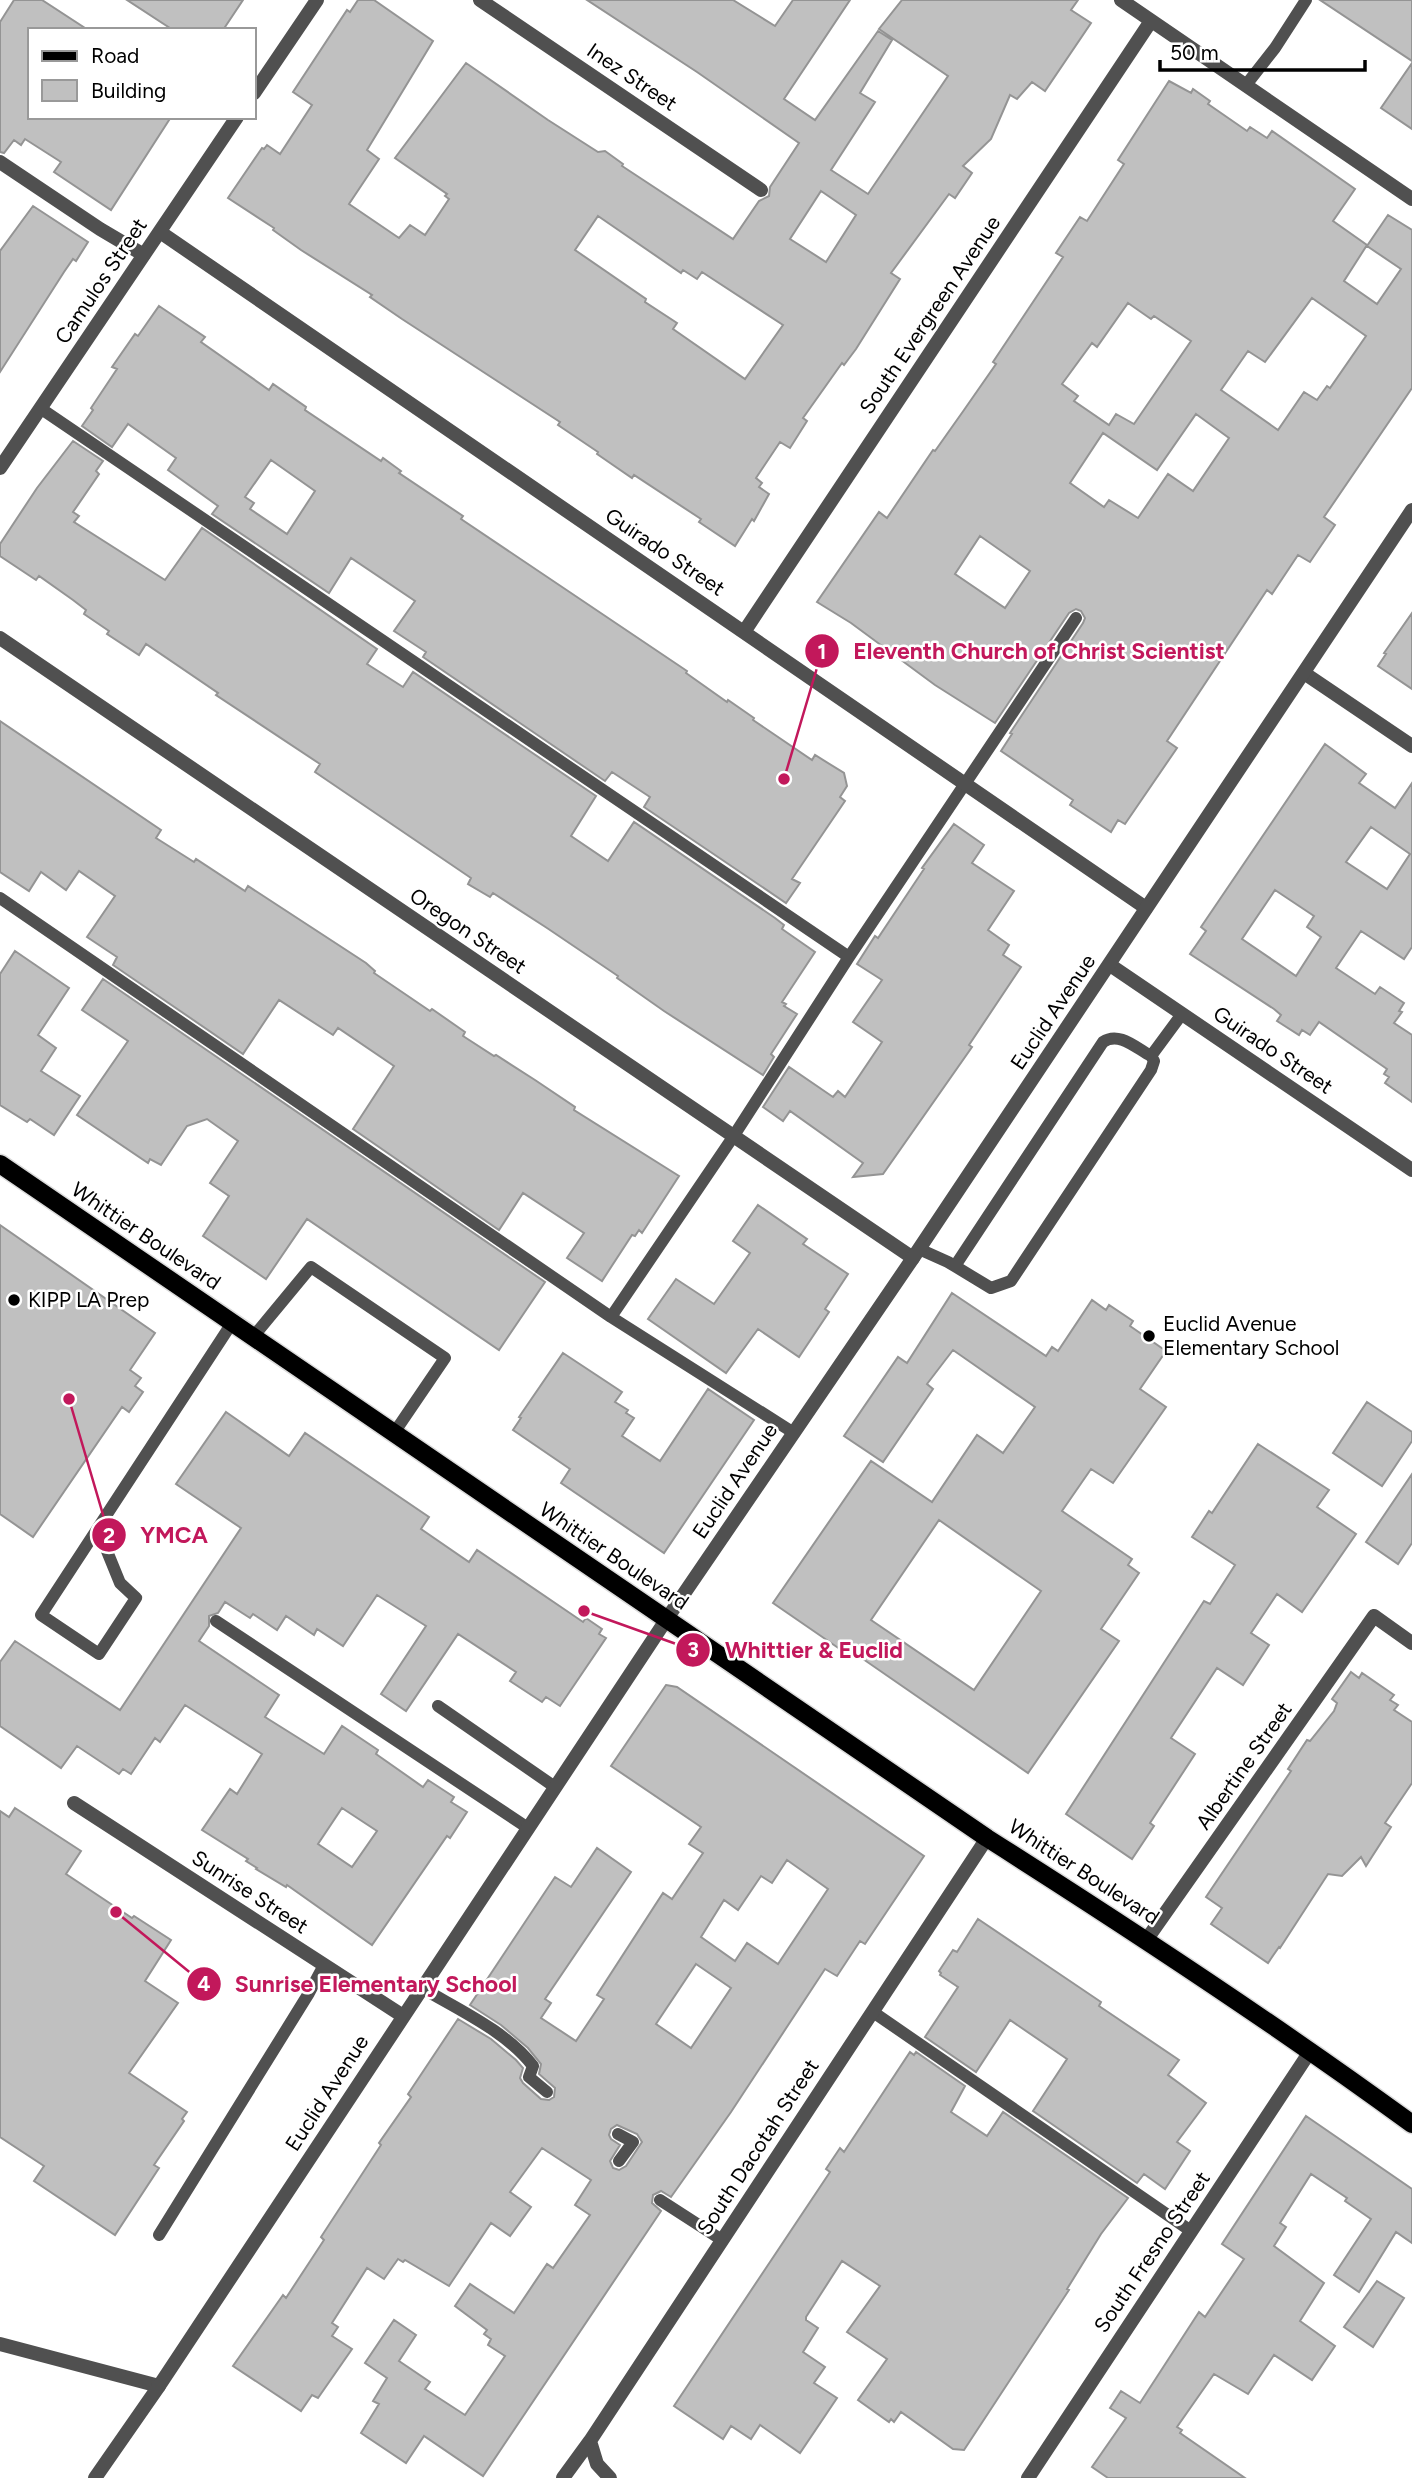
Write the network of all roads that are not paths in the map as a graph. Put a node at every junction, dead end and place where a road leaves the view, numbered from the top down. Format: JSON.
{"nodes":[{"id":1,"x":317,"y":0,"type":"edge"},
{"id":2,"x":480,"y":0,"type":"edge"},
{"id":3,"x":1121,"y":0,"type":"edge"},
{"id":4,"x":1306,"y":0,"type":"edge"},
{"id":5,"x":1152,"y":21,"type":"junction"},
{"id":6,"x":1246,"y":85,"type":"junction"},
{"id":7,"x":256,"y":90,"type":"edge"},
{"id":8,"x":236,"y":119,"type":"edge"},
{"id":9,"x":0,"y":162,"type":"edge"},
{"id":10,"x":761,"y":190,"type":"dead end"},
{"id":11,"x":1412,"y":199,"type":"edge"},
{"id":12,"x":160,"y":232,"type":"junction"},
{"id":13,"x":144,"y":255,"type":"junction"},
{"id":14,"x":40,"y":408,"type":"junction"},
{"id":15,"x":0,"y":468,"type":"edge"},
{"id":16,"x":1412,"y":510,"type":"edge"},
{"id":17,"x":1076,"y":618,"type":"dead end"},
{"id":18,"x":744,"y":632,"type":"junction"},
{"id":19,"x":0,"y":638,"type":"edge"},
{"id":20,"x":1304,"y":673,"type":"junction"},
{"id":21,"x":1412,"y":746,"type":"edge"},
{"id":22,"x":965,"y":784,"type":"junction"},
{"id":23,"x":0,"y":898,"type":"edge"},
{"id":24,"x":1146,"y":908,"type":"junction"},
{"id":25,"x":849,"y":957,"type":"junction"},
{"id":26,"x":1110,"y":965,"type":"junction"},
{"id":27,"x":1182,"y":1014,"type":"junction"},
{"id":28,"x":1151,"y":1056,"type":"junction"},
{"id":29,"x":733,"y":1136,"type":"junction"},
{"id":30,"x":0,"y":1164,"type":"edge"},
{"id":31,"x":1412,"y":1170,"type":"edge"},
{"id":32,"x":916,"y":1254,"type":"junction"},
{"id":33,"x":955,"y":1266,"type":"junction"},
{"id":34,"x":611,"y":1317,"type":"junction"},
{"id":35,"x":232,"y":1323,"type":"junction"},
{"id":36,"x":253,"y":1337,"type":"junction"},
{"id":37,"x":394,"y":1433,"type":"junction"},
{"id":38,"x":794,"y":1433,"type":"junction"},
{"id":39,"x":97,"y":1529,"type":"junction"},
{"id":40,"x":216,"y":1620,"type":"dead end"},
{"id":41,"x":666,"y":1620,"type":"junction"},
{"id":42,"x":1412,"y":1643,"type":"edge"},
{"id":43,"x":438,"y":1706,"type":"dead end"},
{"id":44,"x":555,"y":1787,"type":"junction"},
{"id":45,"x":74,"y":1803,"type":"dead end"},
{"id":46,"x":528,"y":1828,"type":"junction"},
{"id":47,"x":988,"y":1838,"type":"junction"},
{"id":48,"x":1147,"y":1939,"type":"junction"},
{"id":49,"x":324,"y":1965,"type":"junction"},
{"id":50,"x":422,"y":1987,"type":"junction"},
{"id":51,"x":873,"y":2012,"type":"junction"},
{"id":52,"x":403,"y":2016,"type":"junction"},
{"id":53,"x":1311,"y":2050,"type":"junction"},
{"id":54,"x":547,"y":2092,"type":"dead end"},
{"id":55,"x":1412,"y":2124,"type":"edge"},
{"id":56,"x":618,"y":2134,"type":"dead end"},
{"id":57,"x":619,"y":2161,"type":"dead end"},
{"id":58,"x":660,"y":2200,"type":"dead end"},
{"id":59,"x":1191,"y":2231,"type":"junction"},
{"id":60,"x":159,"y":2235,"type":"dead end"},
{"id":61,"x":722,"y":2240,"type":"junction"},
{"id":62,"x":0,"y":2344,"type":"edge"},
{"id":63,"x":159,"y":2386,"type":"junction"},
{"id":64,"x":590,"y":2441,"type":"junction"},
{"id":65,"x":95,"y":2478,"type":"edge"},
{"id":66,"x":563,"y":2478,"type":"edge"},
{"id":67,"x":610,"y":2478,"type":"edge"},
{"id":68,"x":1028,"y":2478,"type":"edge"}],
"edges":[{"from":1,"to":7,"type":"street"},
{"from":2,"to":10,"type":"street","name":"Inez Street"},
{"from":3,"to":5,"type":"street"},
{"from":4,"to":6,"type":"lane"},
{"from":5,"to":6,"type":"street"},
{"from":5,"to":18,"type":"street","name":"South Evergreen Avenue"},
{"from":6,"to":11,"type":"street"},
{"from":8,"to":12,"type":"street","name":"Camulos Street"},
{"from":9,"to":13,"type":"street"},
{"from":12,"to":13,"type":"street","name":"Camulos Street"},
{"from":12,"to":18,"type":"street","name":"Guirado Street"},
{"from":13,"to":14,"type":"street","name":"Camulos Street"},
{"from":14,"to":15,"type":"street","name":"Camulos Street"},
{"from":14,"to":25,"type":"lane"},
{"from":16,"to":20,"type":"street","name":"Euclid Avenue"},
{"from":17,"to":22,"type":"lane"},
{"from":18,"to":22,"type":"street","name":"Guirado Street"},
{"from":19,"to":29,"type":"street","name":"Oregon Street"},
{"from":20,"to":21,"type":"street"},
{"from":20,"to":24,"type":"street","name":"Euclid Avenue"},
{"from":22,"to":24,"type":"street","name":"Guirado Street"},
{"from":22,"to":25,"type":"lane"},
{"from":23,"to":34,"type":"lane"},
{"from":24,"to":26,"type":"street","name":"Euclid Avenue"},
{"from":25,"to":29,"type":"lane"},
{"from":26,"to":27,"type":"street","name":"Guirado Street"},
{"from":26,"to":32,"type":"street","name":"Euclid Avenue"},
{"from":27,"to":28,"type":"lane"},
{"from":27,"to":31,"type":"street","name":"Guirado Street"},
{"from":28,"to":33,"type":"lane"},
{"from":28,"to":33,"type":"lane"},
{"from":29,"to":32,"type":"street","name":"Oregon Street"},
{"from":29,"to":34,"type":"lane"},
{"from":30,"to":35,"type":"main road","name":"Whittier Boulevard"},
{"from":32,"to":33,"type":"lane"},
{"from":32,"to":38,"type":"street","name":"Euclid Avenue"},
{"from":34,"to":38,"type":"lane"},
{"from":35,"to":36,"type":"main road","name":"Whittier Boulevard"},
{"from":35,"to":39,"type":"lane"},
{"from":36,"to":37,"type":"main road","name":"Whittier Boulevard"},
{"from":36,"to":37,"type":"lane"},
{"from":37,"to":41,"type":"main road","name":"Whittier Boulevard"},
{"from":38,"to":41,"type":"street","name":"Euclid Avenue"},
{"from":39,"to":39,"type":"lane"},
{"from":40,"to":46,"type":"lane"},
{"from":41,"to":44,"type":"street","name":"Euclid Avenue"},
{"from":41,"to":47,"type":"main road","name":"Whittier Boulevard"},
{"from":42,"to":48,"type":"street","name":"Albertine Street"},
{"from":43,"to":44,"type":"lane"},
{"from":44,"to":46,"type":"street","name":"Euclid Avenue"},
{"from":45,"to":49,"type":"street","name":"Sunrise Street"},
{"from":46,"to":50,"type":"street","name":"Euclid Avenue"},
{"from":47,"to":48,"type":"main road","name":"Whittier Boulevard"},
{"from":47,"to":51,"type":"street","name":"South Dacotah Street"},
{"from":48,"to":53,"type":"main road","name":"Whittier Boulevard"},
{"from":49,"to":52,"type":"street","name":"Sunrise Street"},
{"from":49,"to":60,"type":"lane"},
{"from":50,"to":52,"type":"street","name":"Euclid Avenue"},
{"from":50,"to":54,"type":"lane"},
{"from":51,"to":59,"type":"lane"},
{"from":51,"to":61,"type":"street","name":"South Dacotah Street"},
{"from":52,"to":63,"type":"street","name":"Euclid Avenue"},
{"from":53,"to":55,"type":"main road","name":"Whittier Boulevard"},
{"from":53,"to":59,"type":"street","name":"South Fresno Street"},
{"from":56,"to":57,"type":"lane"},
{"from":58,"to":61,"type":"lane"},
{"from":59,"to":68,"type":"street","name":"South Fresno Street"},
{"from":61,"to":64,"type":"street","name":"South Dacotah Street"},
{"from":62,"to":63,"type":"street"},
{"from":63,"to":65,"type":"street","name":"Euclid Avenue"},
{"from":64,"to":66,"type":"street","name":"South Dacotah Street"},
{"from":64,"to":67,"type":"street"}]}
